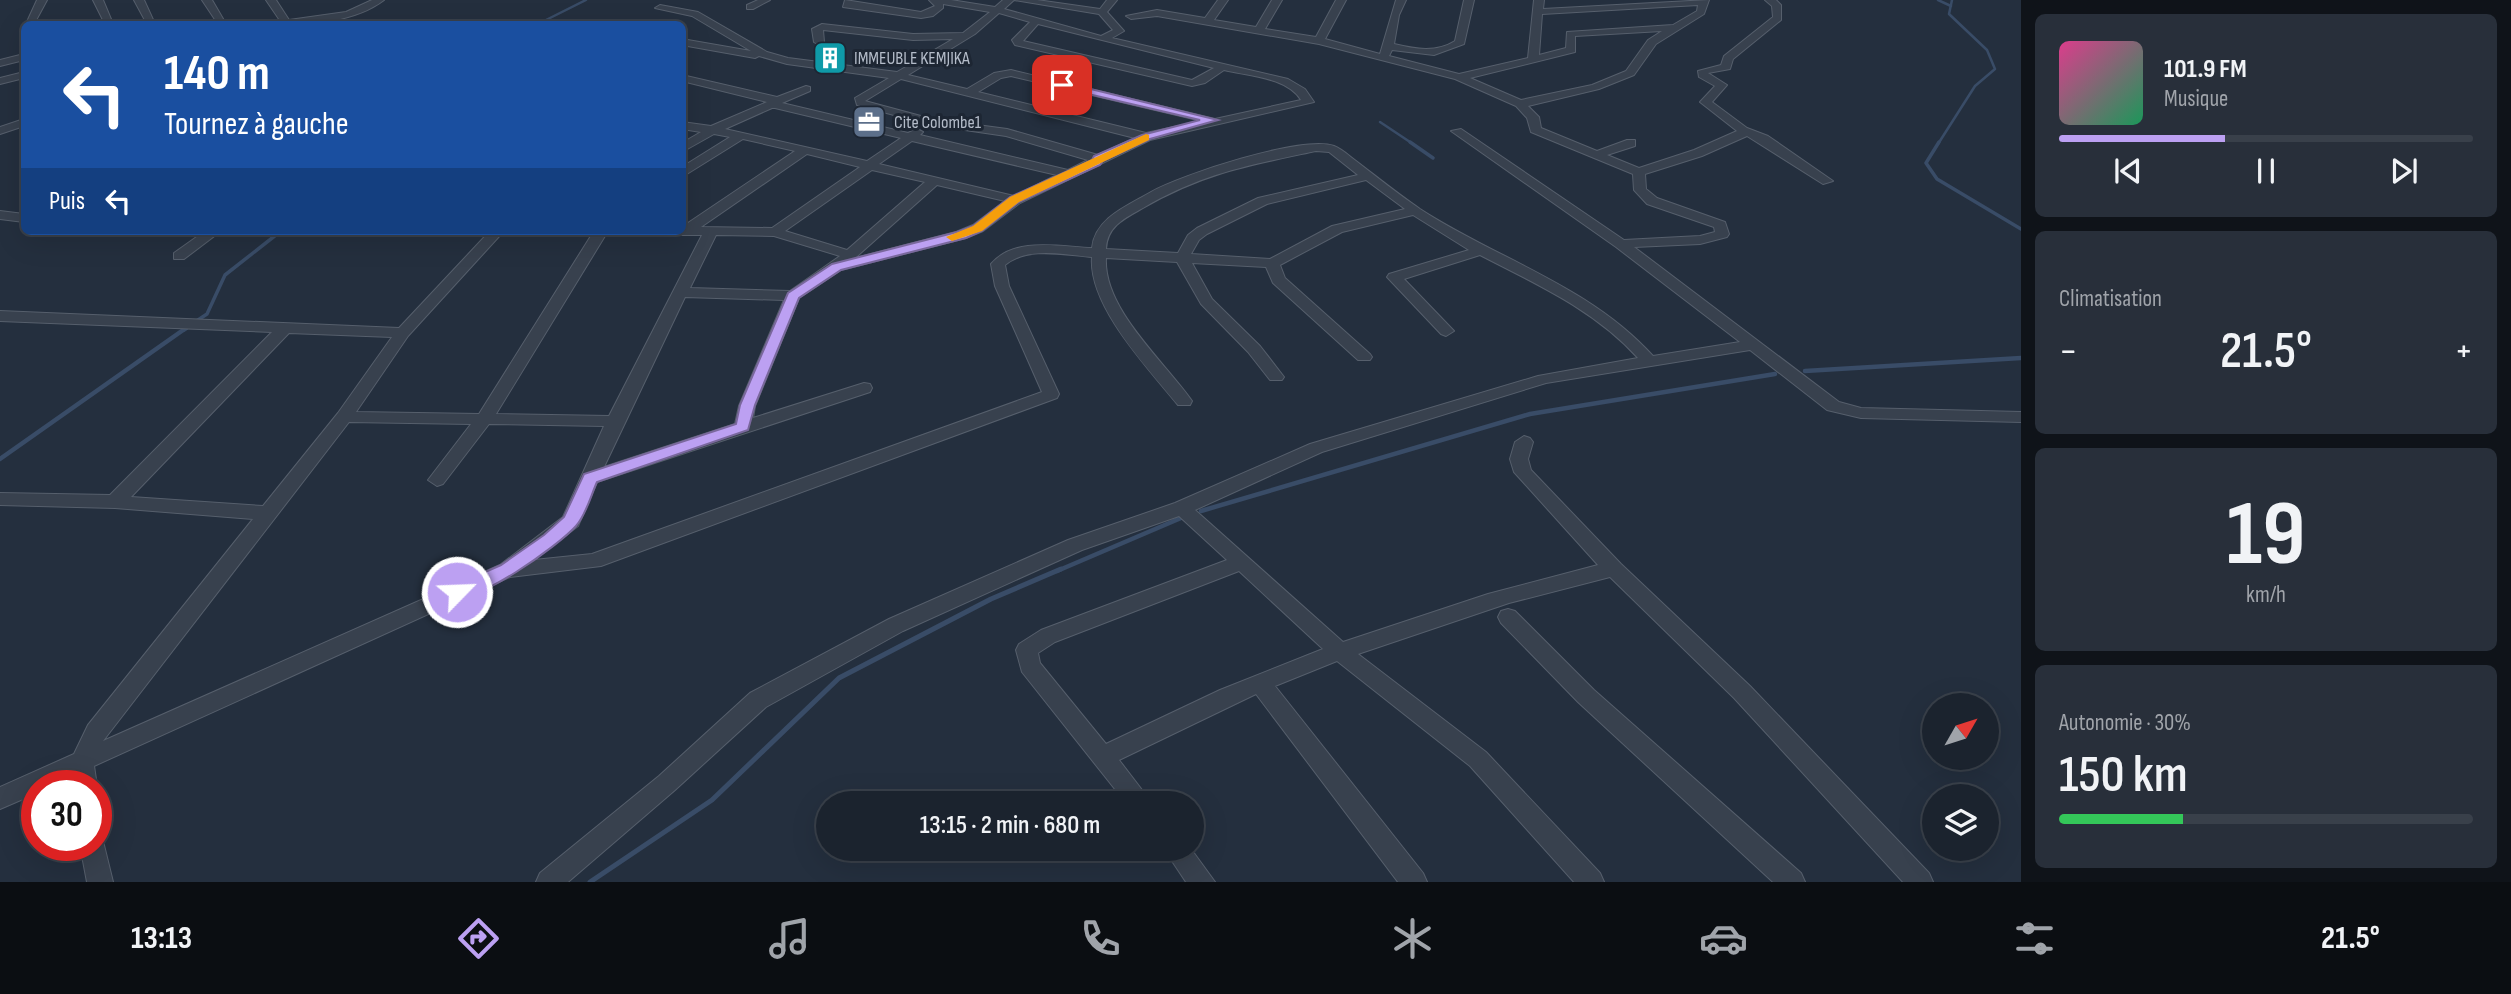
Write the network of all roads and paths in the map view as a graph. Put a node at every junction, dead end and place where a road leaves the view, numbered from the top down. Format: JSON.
{"nodes":[{"id":1,"x":42,"y":0,"type":"edge"},
{"id":2,"x":98,"y":0,"type":"edge"},
{"id":3,"x":139,"y":0,"type":"edge"},
{"id":4,"x":207,"y":0,"type":"edge"},
{"id":5,"x":271,"y":0,"type":"edge"},
{"id":6,"x":379,"y":0,"type":"edge"},
{"id":7,"x":765,"y":0,"type":"edge"},
{"id":8,"x":850,"y":0,"type":"edge"},
{"id":9,"x":934,"y":0,"type":"edge"},
{"id":10,"x":1009,"y":0,"type":"edge"},
{"id":11,"x":1018,"y":0,"type":"edge"},
{"id":12,"x":1112,"y":0,"type":"edge"},
{"id":13,"x":1168,"y":0,"type":"edge"},
{"id":14,"x":1223,"y":0,"type":"edge"},
{"id":15,"x":1277,"y":0,"type":"edge"},
{"id":16,"x":1341,"y":0,"type":"edge"},
{"id":17,"x":1401,"y":0,"type":"edge"},
{"id":18,"x":1469,"y":0,"type":"edge"},
{"id":19,"x":1539,"y":0,"type":"edge"},
{"id":20,"x":1770,"y":0,"type":"edge"},
{"id":21,"x":1704,"y":1,"type":"edge"},
{"id":22,"x":1058,"y":3,"type":"edge"},
{"id":23,"x":750,"y":7,"type":"dead end"},
{"id":24,"x":660,"y":8,"type":"dead end"},
{"id":25,"x":998,"y":10,"type":"junction"},
{"id":26,"x":1102,"y":12,"type":"junction"},
{"id":27,"x":1537,"y":12,"type":"junction"},
{"id":28,"x":1157,"y":13,"type":"junction"},
{"id":29,"x":1131,"y":16,"type":"dead end"},
{"id":30,"x":1037,"y":20,"type":"junction"},
{"id":31,"x":32,"y":21,"type":"edge"},
{"id":32,"x":108,"y":21,"type":"edge"},
{"id":33,"x":149,"y":21,"type":"edge"},
{"id":34,"x":220,"y":21,"type":"edge"},
{"id":35,"x":283,"y":21,"type":"edge"},
{"id":36,"x":306,"y":21,"type":"edge"},
{"id":37,"x":1208,"y":21,"type":"junction"},
{"id":38,"x":1673,"y":28,"type":"junction"},
{"id":39,"x":1258,"y":29,"type":"junction"},
{"id":40,"x":967,"y":36,"type":"junction"},
{"id":41,"x":1102,"y":39,"type":"junction"},
{"id":42,"x":1319,"y":41,"type":"junction"},
{"id":43,"x":819,"y":42,"type":"dead end"},
{"id":44,"x":686,"y":43,"type":"edge"},
{"id":45,"x":1242,"y":44,"type":"dead end"},
{"id":46,"x":1389,"y":46,"type":"junction"},
{"id":47,"x":763,"y":54,"type":"junction"},
{"id":48,"x":21,"y":57,"type":"edge"},
{"id":49,"x":885,"y":57,"type":"dead end"},
{"id":50,"x":1383,"y":58,"type":"junction"},
{"id":51,"x":1533,"y":60,"type":"junction"},
{"id":52,"x":923,"y":62,"type":"junction"},
{"id":53,"x":0,"y":63,"type":"edge"},
{"id":54,"x":1222,"y":67,"type":"junction"},
{"id":55,"x":1726,"y":67,"type":"junction"},
{"id":56,"x":21,"y":76,"type":"edge"},
{"id":57,"x":900,"y":76,"type":"junction"},
{"id":58,"x":1459,"y":77,"type":"junction"},
{"id":59,"x":686,"y":80,"type":"edge"},
{"id":60,"x":0,"y":81,"type":"edge"},
{"id":61,"x":1722,"y":85,"type":"junction"},
{"id":62,"x":806,"y":89,"type":"dead end"},
{"id":63,"x":969,"y":93,"type":"junction"},
{"id":64,"x":777,"y":103,"type":"junction"},
{"id":65,"x":1520,"y":104,"type":"junction"},
{"id":66,"x":1212,"y":120,"type":"junction"},
{"id":67,"x":931,"y":122,"type":"junction"},
{"id":68,"x":21,"y":123,"type":"edge"},
{"id":69,"x":686,"y":126,"type":"edge"},
{"id":70,"x":0,"y":131,"type":"edge"},
{"id":71,"x":712,"y":131,"type":"junction"},
{"id":72,"x":1457,"y":131,"type":"dead end"},
{"id":73,"x":1746,"y":131,"type":"junction"},
{"id":74,"x":741,"y":135,"type":"junction"},
{"id":75,"x":911,"y":136,"type":"junction"},
{"id":76,"x":1146,"y":137,"type":"junction"},
{"id":77,"x":1631,"y":143,"type":"dead end"},
{"id":78,"x":686,"y":147,"type":"edge"},
{"id":79,"x":805,"y":150,"type":"junction"},
{"id":80,"x":1594,"y":156,"type":"junction"},
{"id":81,"x":1098,"y":159,"type":"junction"},
{"id":82,"x":869,"y":166,"type":"junction"},
{"id":83,"x":686,"y":170,"type":"edge"},
{"id":84,"x":1639,"y":172,"type":"junction"},
{"id":85,"x":1070,"y":174,"type":"junction"},
{"id":86,"x":1368,"y":176,"type":"junction"},
{"id":87,"x":934,"y":181,"type":"junction"},
{"id":88,"x":1827,"y":181,"type":"dead end"},
{"id":89,"x":1015,"y":200,"type":"junction"},
{"id":90,"x":1415,"y":211,"type":"junction"},
{"id":91,"x":0,"y":215,"type":"edge"},
{"id":92,"x":21,"y":218,"type":"edge"},
{"id":93,"x":686,"y":230,"type":"edge"},
{"id":94,"x":686,"y":231,"type":"edge"},
{"id":95,"x":711,"y":231,"type":"junction"},
{"id":96,"x":775,"y":232,"type":"junction"},
{"id":97,"x":209,"y":235,"type":"edge"},
{"id":98,"x":493,"y":235,"type":"edge"},
{"id":99,"x":599,"y":235,"type":"edge"},
{"id":100,"x":1621,"y":244,"type":"junction"},
{"id":101,"x":1478,"y":249,"type":"junction"},
{"id":102,"x":1099,"y":252,"type":"junction"},
{"id":103,"x":850,"y":255,"type":"junction"},
{"id":104,"x":179,"y":257,"type":"dead end"},
{"id":105,"x":1182,"y":258,"type":"junction"},
{"id":106,"x":1272,"y":263,"type":"junction"},
{"id":107,"x":836,"y":267,"type":"junction"},
{"id":108,"x":678,"y":292,"type":"junction"},
{"id":109,"x":793,"y":296,"type":"junction"},
{"id":110,"x":0,"y":316,"type":"edge"},
{"id":111,"x":284,"y":328,"type":"junction"},
{"id":112,"x":1446,"y":331,"type":"dead end"},
{"id":113,"x":403,"y":332,"type":"junction"},
{"id":114,"x":1754,"y":345,"type":"junction"},
{"id":115,"x":1364,"y":357,"type":"dead end"},
{"id":116,"x":1649,"y":362,"type":"junction"},
{"id":117,"x":1276,"y":377,"type":"dead end"},
{"id":118,"x":864,"y":388,"type":"dead end"},
{"id":119,"x":1184,"y":401,"type":"dead end"},
{"id":120,"x":344,"y":417,"type":"junction"},
{"id":121,"x":2021,"y":417,"type":"edge"},
{"id":122,"x":484,"y":419,"type":"junction"},
{"id":123,"x":615,"y":421,"type":"junction"},
{"id":124,"x":743,"y":427,"type":"junction"},
{"id":125,"x":1524,"y":442,"type":"dead end"},
{"id":126,"x":590,"y":478,"type":"junction"},
{"id":127,"x":437,"y":480,"type":"dead end"},
{"id":128,"x":0,"y":499,"type":"edge"},
{"id":129,"x":115,"y":502,"type":"junction"},
{"id":130,"x":1182,"y":508,"type":"junction"},
{"id":131,"x":266,"y":513,"type":"junction"},
{"id":132,"x":1242,"y":562,"type":"junction"},
{"id":133,"x":1615,"y":569,"type":"junction"},
{"id":134,"x":507,"y":570,"type":"junction"},
{"id":135,"x":1508,"y":617,"type":"dead end"},
{"id":136,"x":1338,"y":650,"type":"junction"},
{"id":137,"x":1261,"y":684,"type":"junction"},
{"id":138,"x":1103,"y":757,"type":"junction"},
{"id":139,"x":82,"y":761,"type":"junction"},
{"id":140,"x":83,"y":770,"type":"edge"},
{"id":141,"x":1130,"y":791,"type":"edge"},
{"id":142,"x":0,"y":798,"type":"edge"},
{"id":143,"x":96,"y":861,"type":"edge"},
{"id":144,"x":1185,"y":861,"type":"edge"},
{"id":145,"x":100,"y":882,"type":"edge"},
{"id":146,"x":549,"y":882,"type":"edge"},
{"id":147,"x":1202,"y":882,"type":"edge"},
{"id":148,"x":1414,"y":882,"type":"edge"},
{"id":149,"x":1591,"y":882,"type":"edge"},
{"id":150,"x":1792,"y":882,"type":"edge"},
{"id":151,"x":1920,"y":882,"type":"edge"}],
"edges":[{"from":1,"to":31,"type":"street"},
{"from":2,"to":32,"type":"street"},
{"from":3,"to":33,"type":"street"},
{"from":4,"to":34,"type":"street"},
{"from":5,"to":35,"type":"street"},
{"from":6,"to":36,"type":"street"},
{"from":7,"to":23,"type":"street"},
{"from":8,"to":9,"type":"street"},
{"from":9,"to":25,"type":"street"},
{"from":10,"to":25,"type":"street"},
{"from":11,"to":22,"type":"street"},
{"from":12,"to":26,"type":"street"},
{"from":13,"to":28,"type":"street"},
{"from":14,"to":37,"type":"street"},
{"from":15,"to":39,"type":"street"},
{"from":16,"to":42,"type":"street"},
{"from":17,"to":46,"type":"street"},
{"from":18,"to":46,"type":"street"},
{"from":19,"to":27,"type":"street"},
{"from":20,"to":55,"type":"street"},
{"from":21,"to":27,"type":"street"},
{"from":21,"to":38,"type":"street"},
{"from":22,"to":26,"type":"street"},
{"from":24,"to":47,"type":"street"},
{"from":25,"to":30,"type":"street"},
{"from":25,"to":40,"type":"street"},
{"from":26,"to":41,"type":"street"},
{"from":27,"to":51,"type":"street"},
{"from":28,"to":29,"type":"street"},
{"from":28,"to":37,"type":"street"},
{"from":30,"to":41,"type":"street"},
{"from":30,"to":54,"type":"street"},
{"from":37,"to":39,"type":"street"},
{"from":38,"to":51,"type":"street"},
{"from":38,"to":65,"type":"street"},
{"from":39,"to":42,"type":"street"},
{"from":39,"to":45,"type":"street"},
{"from":40,"to":43,"type":"street"},
{"from":40,"to":52,"type":"street"},
{"from":41,"to":54,"type":"street"},
{"from":42,"to":50,"type":"street"},
{"from":44,"to":47,"type":"street"},
{"from":46,"to":50,"type":"street"},
{"from":47,"to":57,"type":"street"},
{"from":48,"to":53,"type":"street"},
{"from":49,"to":52,"type":"street"},
{"from":50,"to":58,"type":"street"},
{"from":51,"to":58,"type":"street"},
{"from":52,"to":57,"type":"street"},
{"from":54,"to":66,"type":"street"},
{"from":55,"to":61,"type":"street"},
{"from":55,"to":61,"type":"street"},
{"from":56,"to":60,"type":"street"},
{"from":57,"to":63,"type":"street"},
{"from":57,"to":67,"type":"street"},
{"from":58,"to":65,"type":"street"},
{"from":59,"to":64,"type":"street"},
{"from":61,"to":73,"type":"street"},
{"from":62,"to":64,"type":"street"},
{"from":63,"to":66,"type":"street"},
{"from":63,"to":76,"type":"street"},
{"from":64,"to":71,"type":"street"},
{"from":64,"to":75,"type":"street"},
{"from":65,"to":80,"type":"street"},
{"from":66,"to":76,"type":"street"},
{"from":67,"to":75,"type":"street"},
{"from":67,"to":81,"type":"street"},
{"from":68,"to":70,"type":"street"},
{"from":69,"to":71,"type":"street"},
{"from":71,"to":74,"type":"street"},
{"from":71,"to":78,"type":"street"},
{"from":72,"to":100,"type":"street"},
{"from":73,"to":84,"type":"street"},
{"from":73,"to":88,"type":"street"},
{"from":74,"to":79,"type":"street"},
{"from":74,"to":83,"type":"street"},
{"from":75,"to":82,"type":"street"},
{"from":75,"to":85,"type":"street"},
{"from":76,"to":81,"type":"street"},
{"from":77,"to":80,"type":"street"},
{"from":79,"to":82,"type":"street"},
{"from":79,"to":93,"type":"street"},
{"from":80,"to":84,"type":"street"},
{"from":81,"to":85,"type":"street"},
{"from":82,"to":87,"type":"street"},
{"from":82,"to":96,"type":"street"},
{"from":84,"to":100,"type":"street"},
{"from":85,"to":89,"type":"street"},
{"from":86,"to":90,"type":"street"},
{"from":86,"to":102,"type":"street"},
{"from":86,"to":105,"type":"street"},
{"from":87,"to":89,"type":"street"},
{"from":87,"to":103,"type":"street"},
{"from":89,"to":107,"type":"street"},
{"from":90,"to":101,"type":"street"},
{"from":90,"to":106,"type":"street"},
{"from":91,"to":92,"type":"street"},
{"from":94,"to":95,"type":"street"},
{"from":95,"to":96,"type":"street"},
{"from":95,"to":108,"type":"street"},
{"from":96,"to":103,"type":"street"},
{"from":97,"to":104,"type":"street"},
{"from":98,"to":113,"type":"street"},
{"from":99,"to":122,"type":"street"},
{"from":100,"to":114,"type":"street"},
{"from":101,"to":112,"type":"street"},
{"from":101,"to":116,"type":"street"},
{"from":102,"to":105,"type":"street"},
{"from":102,"to":119,"type":"street"},
{"from":102,"to":134,"type":"street"},
{"from":103,"to":107,"type":"street"},
{"from":105,"to":106,"type":"street"},
{"from":105,"to":117,"type":"street"},
{"from":106,"to":115,"type":"street"},
{"from":107,"to":109,"type":"street"},
{"from":108,"to":109,"type":"street"},
{"from":108,"to":123,"type":"street"},
{"from":109,"to":124,"type":"street"},
{"from":110,"to":111,"type":"street"},
{"from":111,"to":113,"type":"street"},
{"from":111,"to":129,"type":"street"},
{"from":113,"to":120,"type":"street"},
{"from":114,"to":116,"type":"street"},
{"from":114,"to":121,"type":"street"},
{"from":116,"to":130,"type":"street"},
{"from":118,"to":124,"type":"street"},
{"from":120,"to":122,"type":"street"},
{"from":120,"to":131,"type":"street"},
{"from":122,"to":123,"type":"street"},
{"from":122,"to":127,"type":"street"},
{"from":123,"to":126,"type":"street"},
{"from":124,"to":126,"type":"street"},
{"from":125,"to":133,"type":"street"},
{"from":126,"to":134,"type":"street"},
{"from":128,"to":129,"type":"street"},
{"from":129,"to":131,"type":"street"},
{"from":130,"to":132,"type":"street"},
{"from":130,"to":146,"type":"street"},
{"from":131,"to":139,"type":"street"},
{"from":132,"to":136,"type":"street"},
{"from":132,"to":138,"type":"street"},
{"from":133,"to":136,"type":"street"},
{"from":133,"to":151,"type":"street"},
{"from":134,"to":139,"type":"street"},
{"from":135,"to":150,"type":"street"},
{"from":136,"to":137,"type":"street"},
{"from":136,"to":149,"type":"street"},
{"from":137,"to":138,"type":"street"},
{"from":137,"to":148,"type":"street"},
{"from":138,"to":141,"type":"street"},
{"from":139,"to":140,"type":"street"},
{"from":139,"to":142,"type":"street"},
{"from":143,"to":145,"type":"street"},
{"from":144,"to":147,"type":"street"}]}
